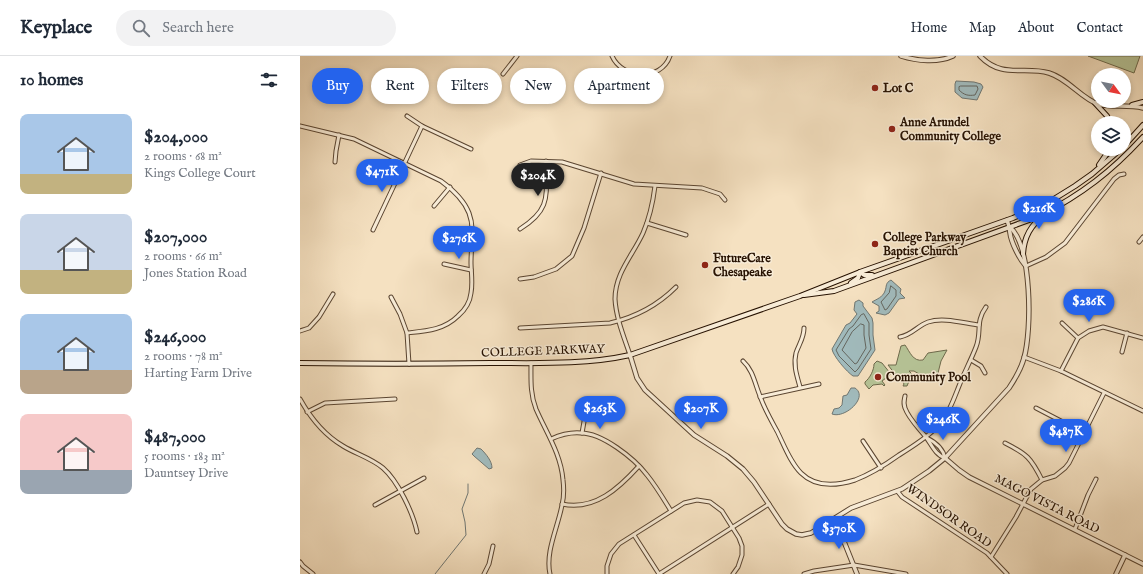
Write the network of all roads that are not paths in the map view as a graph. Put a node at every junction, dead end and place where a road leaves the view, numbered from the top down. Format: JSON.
{"nodes":[{"id":1,"x":517,"y":56,"type":"edge"},
{"id":2,"x":612,"y":56,"type":"edge"},
{"id":3,"x":670,"y":56,"type":"edge"},
{"id":4,"x":901,"y":56,"type":"edge"},
{"id":5,"x":953,"y":56,"type":"edge"},
{"id":6,"x":980,"y":56,"type":"edge"},
{"id":7,"x":503,"y":74,"type":"dead end"},
{"id":8,"x":1091,"y":100,"type":"edge"},
{"id":9,"x":1143,"y":102,"type":"edge"},
{"id":10,"x":1132,"y":105,"type":"joint"},
{"id":11,"x":1100,"y":108,"type":"edge"},
{"id":12,"x":1143,"y":108,"type":"edge"},
{"id":13,"x":407,"y":116,"type":"dead end"},
{"id":14,"x":1107,"y":116,"type":"edge"},
{"id":15,"x":1143,"y":125,"type":"edge"},
{"id":16,"x":300,"y":126,"type":"edge"},
{"id":17,"x":422,"y":126,"type":"junction"},
{"id":18,"x":339,"y":135,"type":"junction"},
{"id":19,"x":1143,"y":137,"type":"edge"},
{"id":20,"x":1131,"y":138,"type":"edge"},
{"id":21,"x":471,"y":149,"type":"dead end"},
{"id":22,"x":1106,"y":156,"type":"edge"},
{"id":23,"x":1113,"y":156,"type":"edge"},
{"id":24,"x":546,"y":161,"type":"junction"},
{"id":25,"x":335,"y":162,"type":"dead end"},
{"id":26,"x":404,"y":163,"type":"junction"},
{"id":27,"x":520,"y":165,"type":"dead end"},
{"id":28,"x":601,"y":173,"type":"junction"},
{"id":29,"x":1092,"y":174,"type":"junction"},
{"id":30,"x":1124,"y":174,"type":"dead end"},
{"id":31,"x":655,"y":186,"type":"junction"},
{"id":32,"x":450,"y":187,"type":"junction"},
{"id":33,"x":725,"y":200,"type":"dead end"},
{"id":34,"x":434,"y":206,"type":"dead end"},
{"id":35,"x":1054,"y":208,"type":"junction"},
{"id":36,"x":1007,"y":220,"type":"junction"},
{"id":37,"x":647,"y":223,"type":"junction"},
{"id":38,"x":1010,"y":227,"type":"junction"},
{"id":39,"x":520,"y":229,"type":"dead end"},
{"id":40,"x":372,"y":230,"type":"dead end"},
{"id":41,"x":686,"y":235,"type":"dead end"},
{"id":42,"x":1143,"y":237,"type":"edge"},
{"id":43,"x":1138,"y":242,"type":"dead end"},
{"id":44,"x":1023,"y":254,"type":"junction"},
{"id":45,"x":444,"y":264,"type":"dead end"},
{"id":46,"x":1026,"y":266,"type":"junction"},
{"id":47,"x":471,"y":270,"type":"junction"},
{"id":48,"x":860,"y":272,"type":"junction"},
{"id":49,"x":886,"y":272,"type":"junction"},
{"id":50,"x":520,"y":279,"type":"dead end"},
{"id":51,"x":676,"y":287,"type":"dead end"},
{"id":52,"x":834,"y":292,"type":"junction"},
{"id":53,"x":333,"y":294,"type":"dead end"},
{"id":54,"x":800,"y":296,"type":"junction"},
{"id":55,"x":391,"y":297,"type":"dead end"},
{"id":56,"x":986,"y":307,"type":"dead end"},
{"id":57,"x":618,"y":321,"type":"junction"},
{"id":58,"x":1062,"y":323,"type":"dead end"},
{"id":59,"x":979,"y":325,"type":"junction"},
{"id":60,"x":520,"y":328,"type":"dead end"},
{"id":61,"x":804,"y":328,"type":"dead end"},
{"id":62,"x":300,"y":331,"type":"edge"},
{"id":63,"x":407,"y":333,"type":"junction"},
{"id":64,"x":1127,"y":333,"type":"junction"},
{"id":65,"x":900,"y":338,"type":"dead end"},
{"id":66,"x":1078,"y":338,"type":"junction"},
{"id":67,"x":1143,"y":338,"type":"edge"},
{"id":68,"x":1122,"y":352,"type":"dead end"},
{"id":69,"x":630,"y":355,"type":"junction"},
{"id":70,"x":1024,"y":357,"type":"junction"},
{"id":71,"x":971,"y":360,"type":"junction"},
{"id":72,"x":743,"y":361,"type":"dead end"},
{"id":73,"x":300,"y":363,"type":"edge"},
{"id":74,"x":531,"y":363,"type":"junction"},
{"id":75,"x":409,"y":364,"type":"junction"},
{"id":76,"x":1061,"y":371,"type":"junction"},
{"id":77,"x":985,"y":373,"type":"dead end"},
{"id":78,"x":819,"y":384,"type":"dead end"},
{"id":79,"x":800,"y":387,"type":"junction"},
{"id":80,"x":1104,"y":393,"type":"junction"},
{"id":81,"x":905,"y":396,"type":"dead end"},
{"id":82,"x":760,"y":397,"type":"junction"},
{"id":83,"x":300,"y":399,"type":"edge"},
{"id":84,"x":394,"y":399,"type":"dead end"},
{"id":85,"x":1036,"y":408,"type":"dead end"},
{"id":86,"x":1143,"y":411,"type":"edge"},
{"id":87,"x":307,"y":412,"type":"junction"},
{"id":88,"x":585,"y":416,"type":"dead end"},
{"id":89,"x":582,"y":432,"type":"junction"},
{"id":90,"x":1084,"y":433,"type":"junction"},
{"id":91,"x":926,"y":437,"type":"junction"},
{"id":92,"x":551,"y":439,"type":"junction"},
{"id":93,"x":863,"y":441,"type":"dead end"},
{"id":94,"x":1005,"y":443,"type":"dead end"},
{"id":95,"x":946,"y":458,"type":"junction"},
{"id":96,"x":640,"y":466,"type":"junction"},
{"id":97,"x":881,"y":468,"type":"junction"},
{"id":98,"x":424,"y":478,"type":"dead end"},
{"id":99,"x":1096,"y":478,"type":"dead end"},
{"id":100,"x":1042,"y":480,"type":"junction"},
{"id":101,"x":400,"y":491,"type":"junction"},
{"id":102,"x":898,"y":492,"type":"junction"},
{"id":103,"x":1023,"y":503,"type":"junction"},
{"id":104,"x":562,"y":504,"type":"junction"},
{"id":105,"x":769,"y":504,"type":"junction"},
{"id":106,"x":374,"y":505,"type":"dead end"},
{"id":107,"x":671,"y":511,"type":"junction"},
{"id":108,"x":835,"y":519,"type":"junction"},
{"id":109,"x":732,"y":527,"type":"junction"},
{"id":110,"x":1075,"y":529,"type":"junction"},
{"id":111,"x":417,"y":532,"type":"dead end"},
{"id":112,"x":634,"y":534,"type":"junction"},
{"id":113,"x":493,"y":546,"type":"dead end"},
{"id":114,"x":1125,"y":555,"type":"junction"},
{"id":115,"x":991,"y":557,"type":"junction"},
{"id":116,"x":300,"y":562,"type":"edge"},
{"id":117,"x":1143,"y":564,"type":"edge"},
{"id":118,"x":854,"y":565,"type":"junction"},
{"id":119,"x":301,"y":567,"type":"edge"},
{"id":120,"x":313,"y":574,"type":"edge"},
{"id":121,"x":484,"y":574,"type":"edge"},
{"id":122,"x":550,"y":574,"type":"edge"},
{"id":123,"x":607,"y":574,"type":"edge"},
{"id":124,"x":659,"y":574,"type":"edge"},
{"id":125,"x":733,"y":574,"type":"edge"},
{"id":126,"x":804,"y":574,"type":"edge"},
{"id":127,"x":857,"y":574,"type":"edge"},
{"id":128,"x":906,"y":574,"type":"edge"},
{"id":129,"x":1007,"y":574,"type":"edge"},
{"id":130,"x":1116,"y":574,"type":"edge"}],
"edges":[{"from":1,"to":7,"type":"street"},
{"from":2,"to":3,"type":"street"},
{"from":4,"to":5,"type":"street"},
{"from":6,"to":8,"type":"street"},
{"from":9,"to":10,"type":"main road"},
{"from":10,"to":12,"type":"street"},
{"from":11,"to":14,"type":"main road"},
{"from":13,"to":17,"type":"street"},
{"from":15,"to":20,"type":"main road"},
{"from":16,"to":18,"type":"street"},
{"from":17,"to":21,"type":"street"},
{"from":17,"to":26,"type":"street"},
{"from":18,"to":25,"type":"street"},
{"from":18,"to":26,"type":"street"},
{"from":19,"to":35,"type":"main road","name":"COLLEGE PARKWAY"},
{"from":22,"to":29,"type":"main road"},
{"from":23,"to":29,"type":"main road","name":"COLLEGE PARKWAY"},
{"from":24,"to":27,"type":"street"},
{"from":24,"to":28,"type":"street"},
{"from":24,"to":39,"type":"street"},
{"from":26,"to":32,"type":"street"},
{"from":26,"to":40,"type":"street"},
{"from":28,"to":31,"type":"street"},
{"from":28,"to":50,"type":"street"},
{"from":29,"to":36,"type":"main road","name":"COLLEGE PARKWAY"},
{"from":30,"to":46,"type":"street"},
{"from":31,"to":33,"type":"street"},
{"from":31,"to":37,"type":"street"},
{"from":32,"to":34,"type":"street"},
{"from":32,"to":47,"type":"street"},
{"from":35,"to":38,"type":"main road","name":"COLLEGE PARKWAY"},
{"from":35,"to":44,"type":"main road"},
{"from":36,"to":38,"type":"street"},
{"from":36,"to":48,"type":"main road","name":"COLLEGE PARKWAY"},
{"from":37,"to":41,"type":"street"},
{"from":37,"to":57,"type":"street"},
{"from":38,"to":44,"type":"street"},
{"from":38,"to":46,"type":"street"},
{"from":38,"to":49,"type":"main road","name":"COLLEGE PARKWAY"},
{"from":42,"to":43,"type":"street"},
{"from":44,"to":46,"type":"street"},
{"from":45,"to":47,"type":"street"},
{"from":46,"to":70,"type":"street"},
{"from":47,"to":63,"type":"street"},
{"from":48,"to":49,"type":"main road"},
{"from":48,"to":52,"type":"main road"},
{"from":48,"to":54,"type":"main road","name":"COLLEGE PARKWAY"},
{"from":49,"to":52,"type":"main road","name":"COLLEGE PARKWAY"},
{"from":51,"to":57,"type":"street"},
{"from":52,"to":54,"type":"main road","name":"COLLEGE PARKWAY"},
{"from":53,"to":62,"type":"street"},
{"from":54,"to":69,"type":"main road","name":"COLLEGE PARKWAY"},
{"from":55,"to":63,"type":"street"},
{"from":56,"to":59,"type":"street"},
{"from":57,"to":60,"type":"street"},
{"from":57,"to":69,"type":"street"},
{"from":58,"to":66,"type":"street"},
{"from":59,"to":65,"type":"street"},
{"from":59,"to":71,"type":"street"},
{"from":61,"to":79,"type":"street"},
{"from":63,"to":75,"type":"street"},
{"from":64,"to":66,"type":"street"},
{"from":64,"to":67,"type":"street"},
{"from":64,"to":68,"type":"street"},
{"from":66,"to":76,"type":"street"},
{"from":69,"to":74,"type":"main road","name":"COLLEGE PARKWAY"},
{"from":69,"to":105,"type":"street"},
{"from":70,"to":76,"type":"street"},
{"from":70,"to":95,"type":"street"},
{"from":71,"to":77,"type":"street"},
{"from":71,"to":91,"type":"street"},
{"from":72,"to":82,"type":"street"},
{"from":73,"to":75,"type":"main road","name":"COLLEGE PARKWAY"},
{"from":74,"to":75,"type":"main road","name":"COLLEGE PARKWAY"},
{"from":74,"to":92,"type":"street"},
{"from":76,"to":80,"type":"street"},
{"from":78,"to":79,"type":"street"},
{"from":79,"to":82,"type":"street"},
{"from":80,"to":86,"type":"street"},
{"from":80,"to":90,"type":"street"},
{"from":81,"to":91,"type":"street"},
{"from":82,"to":97,"type":"street"},
{"from":83,"to":87,"type":"street"},
{"from":84,"to":87,"type":"street"},
{"from":85,"to":90,"type":"street"},
{"from":87,"to":101,"type":"street"},
{"from":88,"to":89,"type":"street"},
{"from":89,"to":92,"type":"street"},
{"from":89,"to":96,"type":"street"},
{"from":90,"to":100,"type":"street"},
{"from":91,"to":95,"type":"street"},
{"from":91,"to":97,"type":"street"},
{"from":92,"to":104,"type":"street"},
{"from":93,"to":97,"type":"street"},
{"from":94,"to":100,"type":"street"},
{"from":95,"to":102,"type":"street"},
{"from":95,"to":103,"type":"street","name":"MAGO VISTA ROAD"},
{"from":96,"to":104,"type":"street"},
{"from":96,"to":107,"type":"street"},
{"from":98,"to":101,"type":"street"},
{"from":99,"to":110,"type":"street"},
{"from":100,"to":103,"type":"street"},
{"from":101,"to":106,"type":"street"},
{"from":101,"to":111,"type":"street"},
{"from":102,"to":108,"type":"street"},
{"from":102,"to":115,"type":"street","name":"WINDSOR ROAD"},
{"from":103,"to":110,"type":"street","name":"MAGO VISTA ROAD"},
{"from":103,"to":115,"type":"street"},
{"from":104,"to":122,"type":"street"},
{"from":105,"to":108,"type":"street"},
{"from":105,"to":109,"type":"street"},
{"from":107,"to":109,"type":"street"},
{"from":107,"to":112,"type":"street"},
{"from":108,"to":118,"type":"street"},
{"from":109,"to":124,"type":"street"},
{"from":109,"to":125,"type":"street"},
{"from":110,"to":114,"type":"street","name":"MAGO VISTA ROAD"},
{"from":112,"to":123,"type":"street"},
{"from":112,"to":124,"type":"street"},
{"from":113,"to":121,"type":"street"},
{"from":114,"to":117,"type":"street","name":"MAGO VISTA ROAD"},
{"from":114,"to":130,"type":"street"},
{"from":115,"to":129,"type":"street","name":"WINDSOR ROAD"},
{"from":116,"to":119,"type":"street"},
{"from":118,"to":126,"type":"street"},
{"from":118,"to":127,"type":"street"},
{"from":118,"to":128,"type":"street"},
{"from":119,"to":120,"type":"street"}]}
